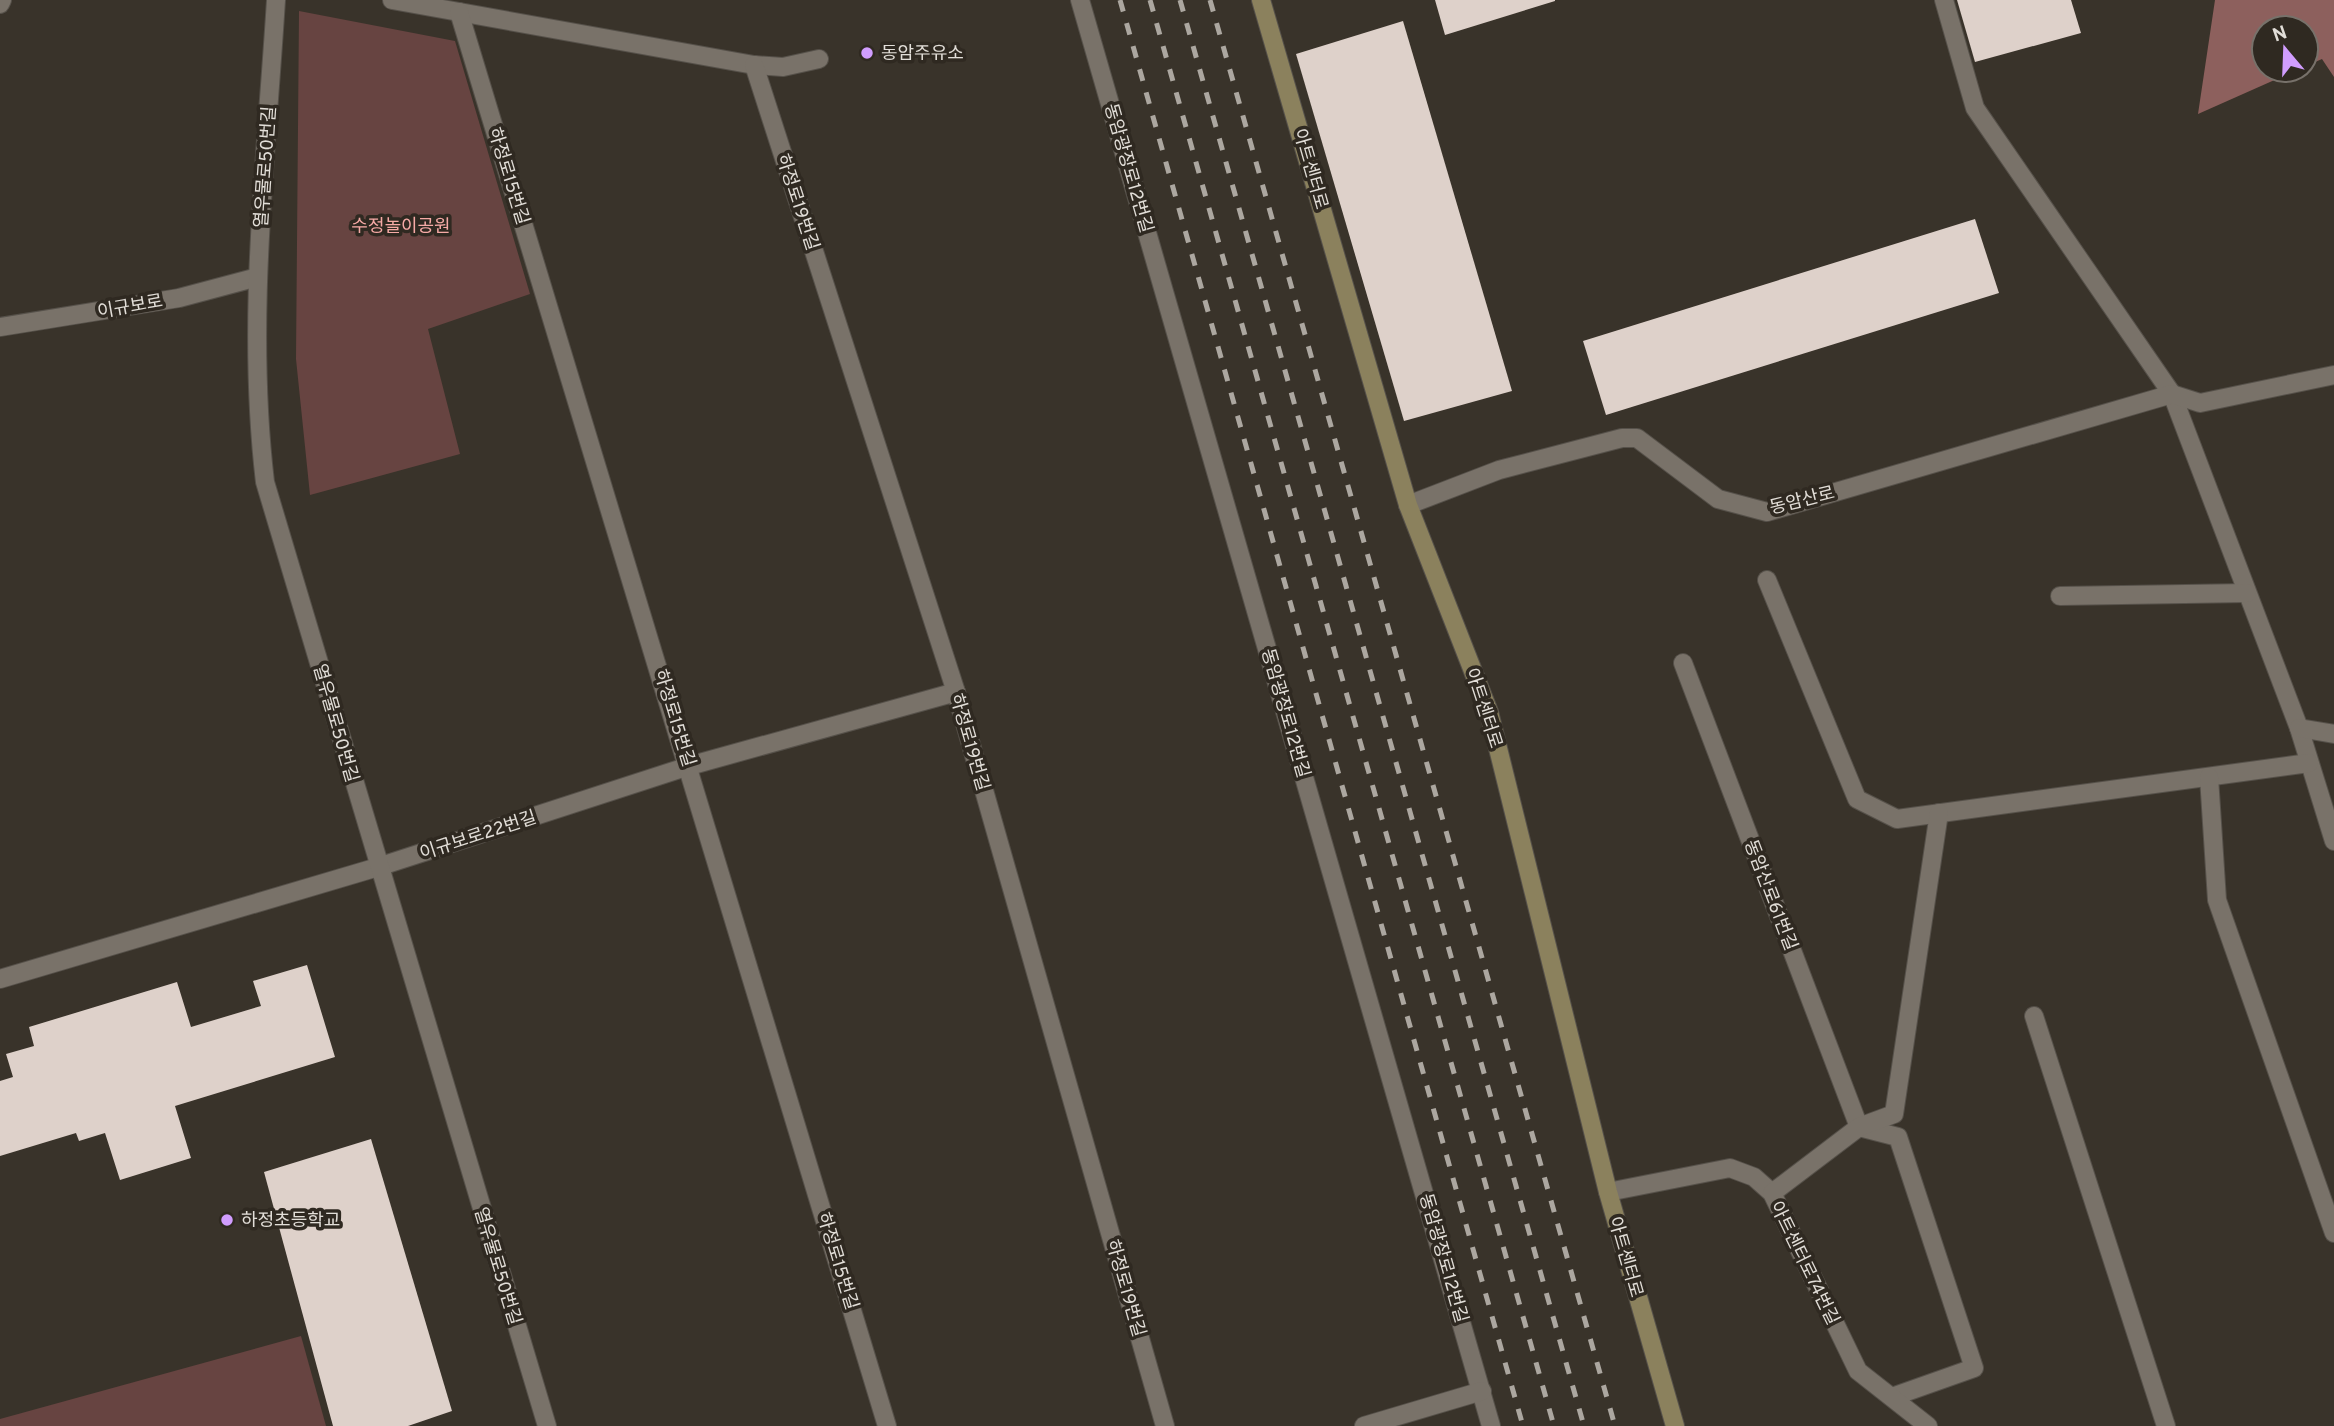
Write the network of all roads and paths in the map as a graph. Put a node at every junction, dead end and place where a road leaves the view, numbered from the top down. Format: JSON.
{"nodes":[{"id":1,"x":276,"y":0,"type":"edge"},
{"id":2,"x":392,"y":0,"type":"edge"},
{"id":3,"x":1080,"y":0,"type":"edge"},
{"id":4,"x":1261,"y":0,"type":"edge"},
{"id":5,"x":1944,"y":0,"type":"edge"},
{"id":6,"x":459,"y":12,"type":"junction"},
{"id":7,"x":818,"y":59,"type":"dead end"},
{"id":8,"x":754,"y":65,"type":"junction"},
{"id":9,"x":258,"y":277,"type":"junction"},
{"id":10,"x":0,"y":327,"type":"edge"},
{"id":11,"x":2334,"y":375,"type":"edge"},
{"id":12,"x":2172,"y":394,"type":"junction"},
{"id":13,"x":1408,"y":505,"type":"junction"},
{"id":14,"x":1767,"y":580,"type":"dead end"},
{"id":15,"x":2247,"y":593,"type":"junction"},
{"id":16,"x":2060,"y":596,"type":"dead end"},
{"id":17,"x":1683,"y":663,"type":"dead end"},
{"id":18,"x":956,"y":692,"type":"junction"},
{"id":19,"x":2299,"y":729,"type":"junction"},
{"id":20,"x":2334,"y":734,"type":"edge"},
{"id":21,"x":2309,"y":764,"type":"junction"},
{"id":22,"x":689,"y":766,"type":"junction"},
{"id":23,"x":2209,"y":777,"type":"junction"},
{"id":24,"x":1939,"y":813,"type":"junction"},
{"id":25,"x":2334,"y":841,"type":"edge"},
{"id":26,"x":378,"y":867,"type":"junction"},
{"id":27,"x":0,"y":979,"type":"edge"},
{"id":28,"x":2034,"y":1016,"type":"dead end"},
{"id":29,"x":1859,"y":1127,"type":"junction"},
{"id":30,"x":1608,"y":1192,"type":"junction"},
{"id":31,"x":1772,"y":1193,"type":"junction"},
{"id":32,"x":2334,"y":1233,"type":"edge"},
{"id":33,"x":1482,"y":1391,"type":"junction"},
{"id":34,"x":1892,"y":1397,"type":"junction"},
{"id":35,"x":547,"y":1426,"type":"edge"},
{"id":36,"x":887,"y":1426,"type":"edge"},
{"id":37,"x":1166,"y":1426,"type":"edge"},
{"id":38,"x":1364,"y":1426,"type":"edge"},
{"id":39,"x":1491,"y":1426,"type":"edge"},
{"id":40,"x":1675,"y":1426,"type":"edge"},
{"id":41,"x":1928,"y":1426,"type":"edge"},
{"id":42,"x":2166,"y":1426,"type":"edge"}],
"edges":[{"from":1,"to":9,"type":"street","name":"열우물로50번길"},
{"from":2,"to":6,"type":"street"},
{"from":3,"to":33,"type":"street","name":"동암광장로12번길"},
{"from":4,"to":13,"type":"street","name":"아트센터로"},
{"from":5,"to":12,"type":"street"},
{"from":6,"to":8,"type":"street"},
{"from":6,"to":22,"type":"street","name":"하정로15번길"},
{"from":7,"to":8,"type":"street"},
{"from":8,"to":18,"type":"street","name":"하정로19번길"},
{"from":9,"to":10,"type":"street","name":"이규보로"},
{"from":9,"to":26,"type":"street","name":"열우물로50번길"},
{"from":11,"to":12,"type":"street","name":"동암산로"},
{"from":12,"to":13,"type":"street","name":"동암산로"},
{"from":12,"to":15,"type":"street"},
{"from":13,"to":30,"type":"street","name":"아트센터로"},
{"from":14,"to":24,"type":"street"},
{"from":15,"to":16,"type":"street"},
{"from":15,"to":19,"type":"street"},
{"from":17,"to":29,"type":"street","name":"동암산로61번길"},
{"from":18,"to":22,"type":"street","name":"이규보로22번길"},
{"from":18,"to":37,"type":"street","name":"하정로19번길"},
{"from":19,"to":20,"type":"street"},
{"from":19,"to":21,"type":"street"},
{"from":21,"to":23,"type":"street"},
{"from":21,"to":25,"type":"street"},
{"from":22,"to":26,"type":"street","name":"이규보로22번길"},
{"from":22,"to":36,"type":"street","name":"하정로15번길"},
{"from":23,"to":24,"type":"street"},
{"from":23,"to":32,"type":"street"},
{"from":24,"to":29,"type":"street"},
{"from":26,"to":27,"type":"street","name":"이규보로22번길"},
{"from":26,"to":35,"type":"street","name":"열우물로50번길"},
{"from":28,"to":42,"type":"street"},
{"from":29,"to":31,"type":"street"},
{"from":29,"to":34,"type":"street"},
{"from":30,"to":31,"type":"street","name":"아트센터로74번길"},
{"from":30,"to":40,"type":"street","name":"아트센터로"},
{"from":31,"to":34,"type":"street","name":"아트센터로74번길"},
{"from":33,"to":38,"type":"street"},
{"from":33,"to":39,"type":"street","name":"동암광장로12번길"},
{"from":34,"to":41,"type":"street","name":"아트센터로74번길"}]}
